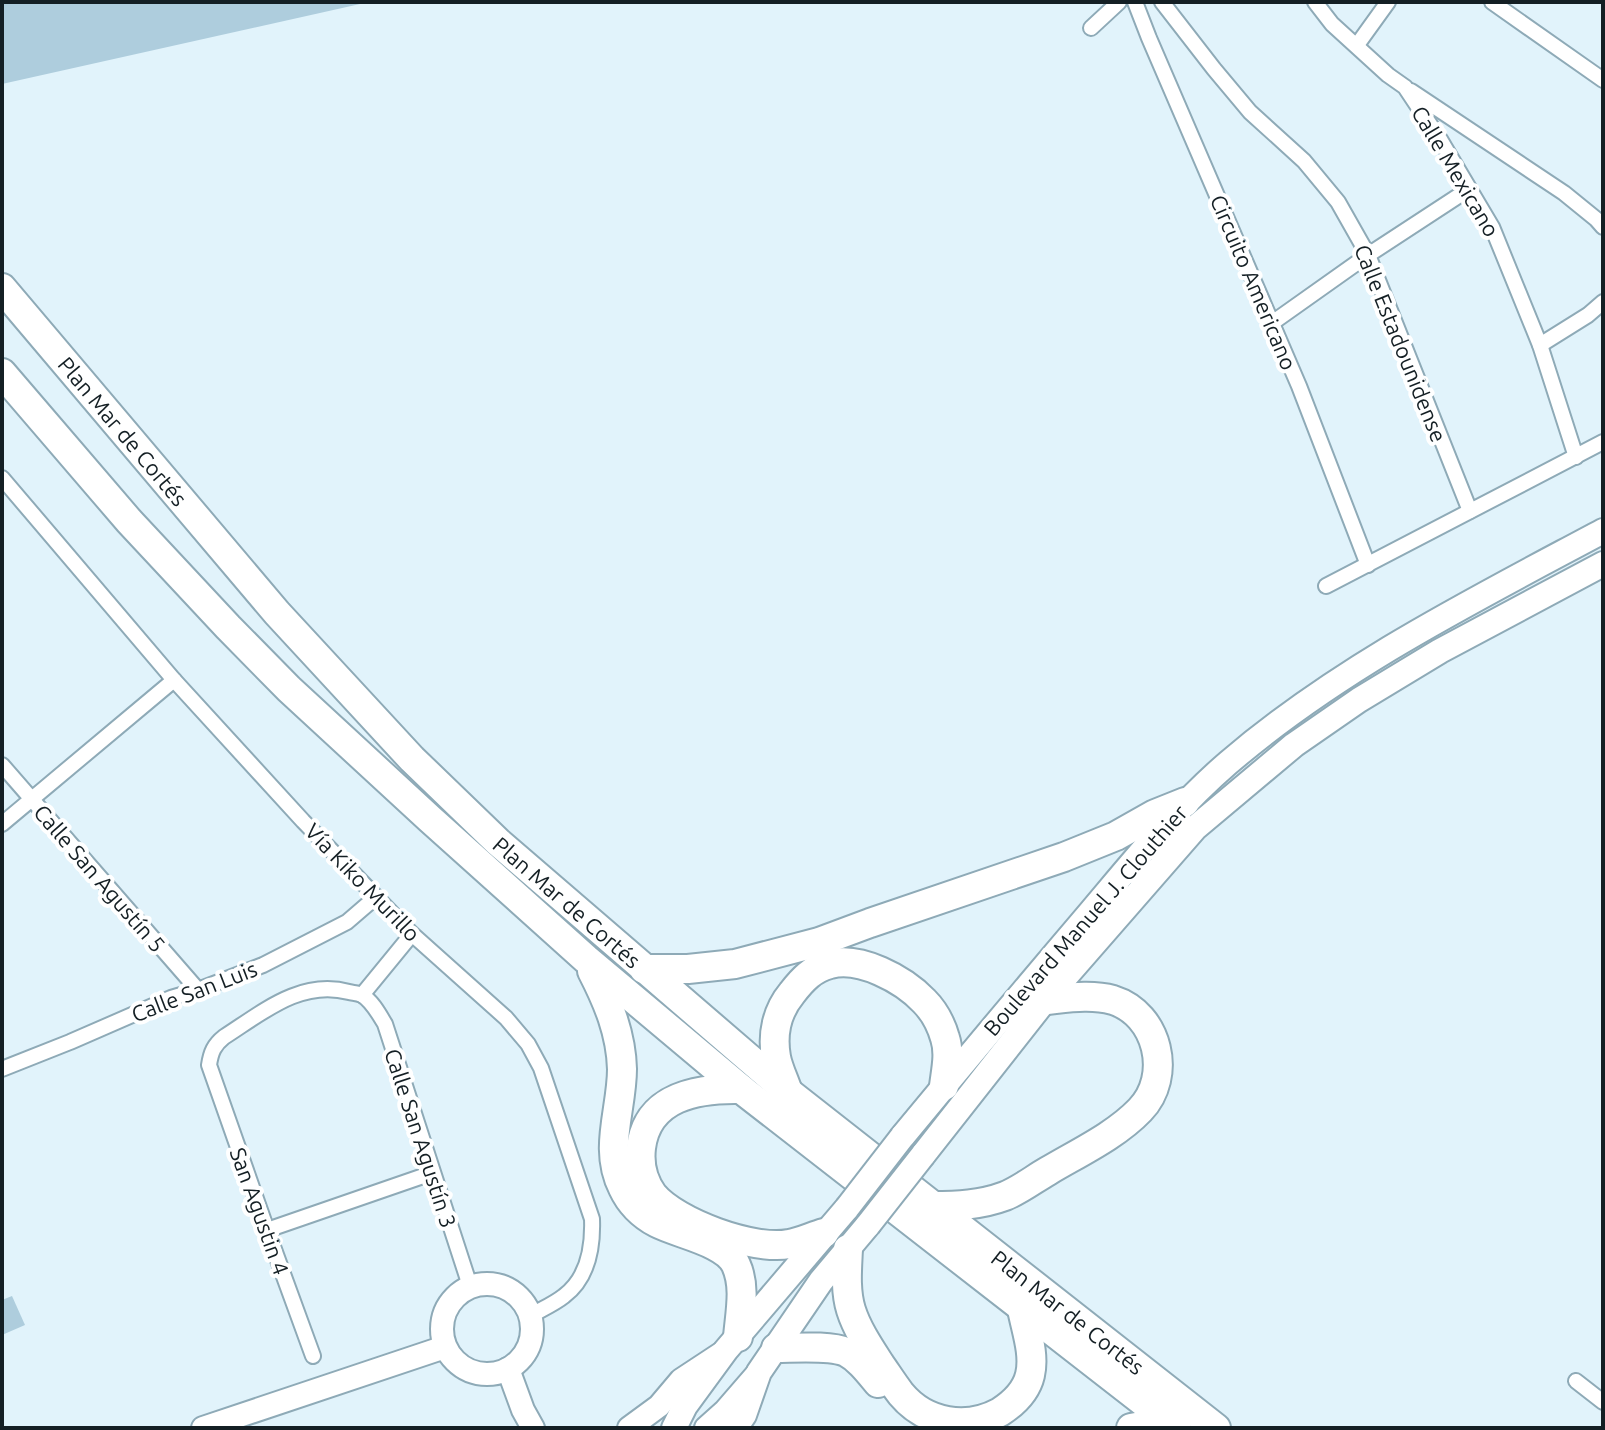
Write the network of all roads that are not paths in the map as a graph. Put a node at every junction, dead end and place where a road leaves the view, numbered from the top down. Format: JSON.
{"nodes":[{"id":1,"x":1119,"y":2,"type":"edge"},
{"id":2,"x":1135,"y":2,"type":"edge"},
{"id":3,"x":1162,"y":2,"type":"edge"},
{"id":4,"x":1315,"y":2,"type":"edge"},
{"id":5,"x":1388,"y":2,"type":"edge"},
{"id":6,"x":1492,"y":2,"type":"edge"},
{"id":7,"x":1091,"y":28,"type":"dead end"},
{"id":8,"x":1357,"y":45,"type":"junction"},
{"id":9,"x":1603,"y":80,"type":"edge"},
{"id":10,"x":1405,"y":87,"type":"junction"},
{"id":11,"x":1469,"y":189,"type":"junction"},
{"id":12,"x":1603,"y":227,"type":"edge"},
{"id":13,"x":1368,"y":255,"type":"junction"},
{"id":14,"x":2,"y":288,"type":"edge"},
{"id":15,"x":1603,"y":302,"type":"edge"},
{"id":16,"x":1272,"y":323,"type":"junction"},
{"id":17,"x":1540,"y":345,"type":"junction"},
{"id":18,"x":2,"y":373,"type":"edge"},
{"id":19,"x":1603,"y":442,"type":"edge"},
{"id":20,"x":1576,"y":457,"type":"junction"},
{"id":21,"x":2,"y":478,"type":"edge"},
{"id":22,"x":1470,"y":511,"type":"junction"},
{"id":23,"x":1603,"y":531,"type":"edge"},
{"id":24,"x":1603,"y":564,"type":"edge"},
{"id":25,"x":1368,"y":565,"type":"junction"},
{"id":26,"x":1326,"y":586,"type":"dead end"},
{"id":27,"x":174,"y":680,"type":"junction"},
{"id":28,"x":2,"y":765,"type":"edge"},
{"id":29,"x":31,"y":800,"type":"junction"},
{"id":30,"x":1185,"y":802,"type":"junction"},
{"id":31,"x":2,"y":824,"type":"edge"},
{"id":32,"x":376,"y":897,"type":"junction"},
{"id":33,"x":412,"y":934,"type":"junction"},
{"id":34,"x":586,"y":959,"type":"junction"},
{"id":35,"x":644,"y":969,"type":"junction"},
{"id":36,"x":198,"y":990,"type":"junction"},
{"id":37,"x":362,"y":995,"type":"junction"},
{"id":38,"x":1045,"y":1000,"type":"junction"},
{"id":39,"x":2,"y":1069,"type":"edge"},
{"id":40,"x":944,"y":1086,"type":"junction"},
{"id":41,"x":741,"y":1089,"type":"junction"},
{"id":42,"x":788,"y":1092,"type":"junction"},
{"id":43,"x":432,"y":1173,"type":"junction"},
{"id":44,"x":932,"y":1206,"type":"junction"},
{"id":45,"x":267,"y":1230,"type":"junction"},
{"id":46,"x":824,"y":1233,"type":"junction"},
{"id":47,"x":848,"y":1249,"type":"junction"},
{"id":48,"x":470,"y":1286,"type":"junction"},
{"id":49,"x":1022,"y":1309,"type":"junction"},
{"id":50,"x":530,"y":1316,"type":"junction"},
{"id":51,"x":732,"y":1343,"type":"junction"},
{"id":52,"x":445,"y":1347,"type":"junction"},
{"id":53,"x":776,"y":1348,"type":"junction"},
{"id":54,"x":313,"y":1356,"type":"dead end"},
{"id":55,"x":501,"y":1372,"type":"junction"},
{"id":56,"x":759,"y":1372,"type":"junction"},
{"id":57,"x":1576,"y":1381,"type":"dead end"},
{"id":58,"x":1603,"y":1402,"type":"edge"},
{"id":59,"x":1173,"y":1425,"type":"edge"},
{"id":60,"x":675,"y":1426,"type":"edge"},
{"id":61,"x":203,"y":1428,"type":"edge"},
{"id":62,"x":518,"y":1428,"type":"edge"},
{"id":63,"x":533,"y":1428,"type":"edge"},
{"id":64,"x":629,"y":1428,"type":"edge"},
{"id":65,"x":706,"y":1428,"type":"edge"},
{"id":66,"x":735,"y":1428,"type":"edge"},
{"id":67,"x":919,"y":1428,"type":"edge"},
{"id":68,"x":1131,"y":1428,"type":"edge"},
{"id":69,"x":1216,"y":1428,"type":"edge"}],
"edges":[{"from":1,"to":7,"type":"street"},
{"from":2,"to":16,"type":"street","name":"Circuito Americano"},
{"from":3,"to":13,"type":"street","name":"Calle Estadounidense"},
{"from":4,"to":8,"type":"street","name":"Calle Mexicano"},
{"from":5,"to":8,"type":"street"},
{"from":6,"to":9,"type":"street"},
{"from":8,"to":10,"type":"street","name":"Calle Mexicano"},
{"from":10,"to":11,"type":"street","name":"Calle Mexicano"},
{"from":10,"to":12,"type":"street","name":"Calle Mexicano"},
{"from":11,"to":13,"type":"street"},
{"from":11,"to":17,"type":"street","name":"Calle Mexicano"},
{"from":13,"to":16,"type":"street"},
{"from":13,"to":22,"type":"street","name":"Calle Estadounidense"},
{"from":14,"to":35,"type":"highway","name":"Plan Mar de Cortés"},
{"from":15,"to":17,"type":"street"},
{"from":16,"to":25,"type":"street","name":"Circuito Americano"},
{"from":17,"to":20,"type":"street","name":"Calle Mexicano"},
{"from":18,"to":34,"type":"highway","name":"Plan Mar de Cortés"},
{"from":19,"to":20,"type":"street"},
{"from":20,"to":22,"type":"street"},
{"from":21,"to":27,"type":"street","name":"Vía Kiko Murillo"},
{"from":22,"to":25,"type":"street"},
{"from":23,"to":30,"type":"main road","name":"Boulevard Manuel J. Clouthier"},
{"from":24,"to":38,"type":"main road","name":"Boulevard Manuel J. Clouthier"},
{"from":25,"to":26,"type":"street"},
{"from":27,"to":29,"type":"street"},
{"from":27,"to":32,"type":"street","name":"Vía Kiko Murillo"},
{"from":28,"to":29,"type":"street","name":"Calle San Agustín 5"},
{"from":29,"to":31,"type":"street"},
{"from":29,"to":36,"type":"street","name":"Calle San Agustín 5"},
{"from":30,"to":35,"type":"highway"},
{"from":30,"to":40,"type":"main road","name":"Boulevard Manuel J. Clouthier"},
{"from":32,"to":33,"type":"street","name":"Vía Kiko Murillo"},
{"from":32,"to":36,"type":"street","name":"Calle San Luis"},
{"from":33,"to":37,"type":"street"},
{"from":33,"to":50,"type":"street","name":"Vía Kiko Murillo"},
{"from":34,"to":41,"type":"highway","name":"Plan Mar de Cortés"},
{"from":34,"to":51,"type":"highway"},
{"from":35,"to":42,"type":"highway","name":"Plan Mar de Cortés"},
{"from":36,"to":39,"type":"street","name":"Calle San Luis"},
{"from":37,"to":43,"type":"street","name":"Calle San Agustín 3"},
{"from":37,"to":45,"type":"street","name":"San Agustin 4"},
{"from":38,"to":44,"type":"highway"},
{"from":38,"to":47,"type":"main road","name":"Boulevard Manuel J. Clouthier","bridge":true},
{"from":40,"to":42,"type":"highway"},
{"from":40,"to":46,"type":"main road","name":"Boulevard Manuel J. Clouthier","bridge":true},
{"from":41,"to":46,"type":"highway"},
{"from":41,"to":49,"type":"highway","name":"Plan Mar de Cortés"},
{"from":42,"to":44,"type":"highway","name":"Plan Mar de Cortés"},
{"from":43,"to":45,"type":"street"},
{"from":43,"to":48,"type":"street","name":"Calle San Agustín 3"},
{"from":44,"to":69,"type":"highway","name":"Plan Mar de Cortés"},
{"from":45,"to":54,"type":"street","name":"San Agustin 4"},
{"from":46,"to":51,"type":"main road","name":"Boulevard Manuel J. Clouthier"},
{"from":47,"to":49,"type":"highway"},
{"from":47,"to":53,"type":"main road","name":"Boulevard Manuel J. Clouthier"},
{"from":48,"to":50,"type":"street"},
{"from":48,"to":52,"type":"street"},
{"from":49,"to":59,"type":"highway","name":"Plan Mar de Cortés"},
{"from":50,"to":55,"type":"street"},
{"from":51,"to":60,"type":"main road","name":"Boulevard Manuel J. Clouthier"},
{"from":51,"to":64,"type":"street"},
{"from":52,"to":55,"type":"street"},
{"from":52,"to":61,"type":"street"},
{"from":53,"to":56,"type":"main road","name":"Boulevard Manuel J. Clouthier"},
{"from":53,"to":67,"type":"highway"},
{"from":55,"to":62,"type":"street"},
{"from":55,"to":63,"type":"street"},
{"from":56,"to":65,"type":"street"},
{"from":56,"to":66,"type":"main road","name":"Boulevard Manuel J. Clouthier"},
{"from":57,"to":58,"type":"street"},
{"from":59,"to":68,"type":"highway"}]}
